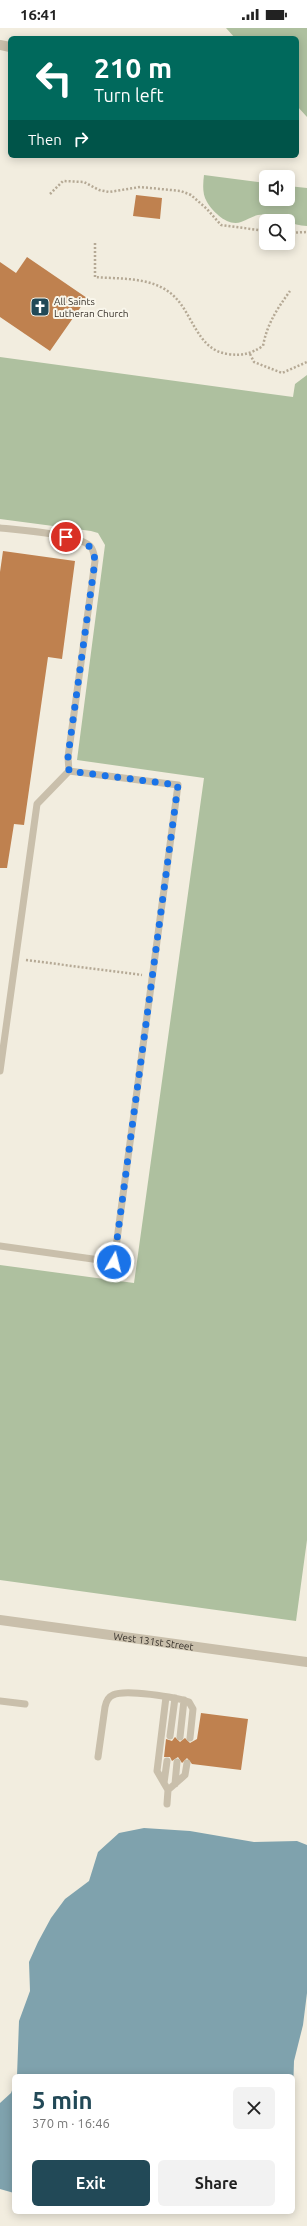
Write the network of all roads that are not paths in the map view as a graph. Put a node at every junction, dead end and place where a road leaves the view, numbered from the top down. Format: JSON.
{"nodes":[{"id":1,"x":0,"y":528,"type":"edge"},
{"id":2,"x":69,"y":771,"type":"junction"},
{"id":3,"x":0,"y":1071,"type":"edge"},
{"id":4,"x":0,"y":1247,"type":"edge"},
{"id":5,"x":0,"y":1620,"type":"edge"},
{"id":6,"x":307,"y":1662,"type":"edge"},
{"id":7,"x":166,"y":1697,"type":"junction"},
{"id":8,"x":175,"y":1698,"type":"junction"},
{"id":9,"x":0,"y":1700,"type":"edge"},
{"id":10,"x":184,"y":1700,"type":"junction"},
{"id":11,"x":25,"y":1704,"type":"dead end"},
{"id":12,"x":170,"y":1736,"type":"dead end"},
{"id":13,"x":180,"y":1737,"type":"dead end"},
{"id":14,"x":190,"y":1738,"type":"dead end"},
{"id":15,"x":98,"y":1756,"type":"dead end"},
{"id":16,"x":167,"y":1760,"type":"dead end"},
{"id":17,"x":177,"y":1762,"type":"dead end"},
{"id":18,"x":187,"y":1763,"type":"dead end"},
{"id":19,"x":164,"y":1783,"type":"junction"},
{"id":20,"x":174,"y":1784,"type":"junction"},
{"id":21,"x":168,"y":1790,"type":"junction"},
{"id":22,"x":167,"y":1804,"type":"dead end"}],
"edges":[{"from":1,"to":2,"type":"lane"},
{"from":2,"to":3,"type":"lane"},
{"from":2,"to":4,"type":"lane"},
{"from":5,"to":6,"type":"street","name":"West 131st Street"},
{"from":7,"to":8,"type":"lane"},
{"from":7,"to":15,"type":"lane"},
{"from":7,"to":19,"type":"lane"},
{"from":8,"to":10,"type":"lane"},
{"from":8,"to":12,"type":"lane"},
{"from":9,"to":11,"type":"lane"},
{"from":10,"to":13,"type":"lane"},
{"from":10,"to":14,"type":"lane"},
{"from":16,"to":19,"type":"lane"},
{"from":17,"to":20,"type":"lane"},
{"from":18,"to":20,"type":"lane"},
{"from":19,"to":21,"type":"lane"},
{"from":20,"to":21,"type":"lane"},
{"from":21,"to":22,"type":"lane"}]}
